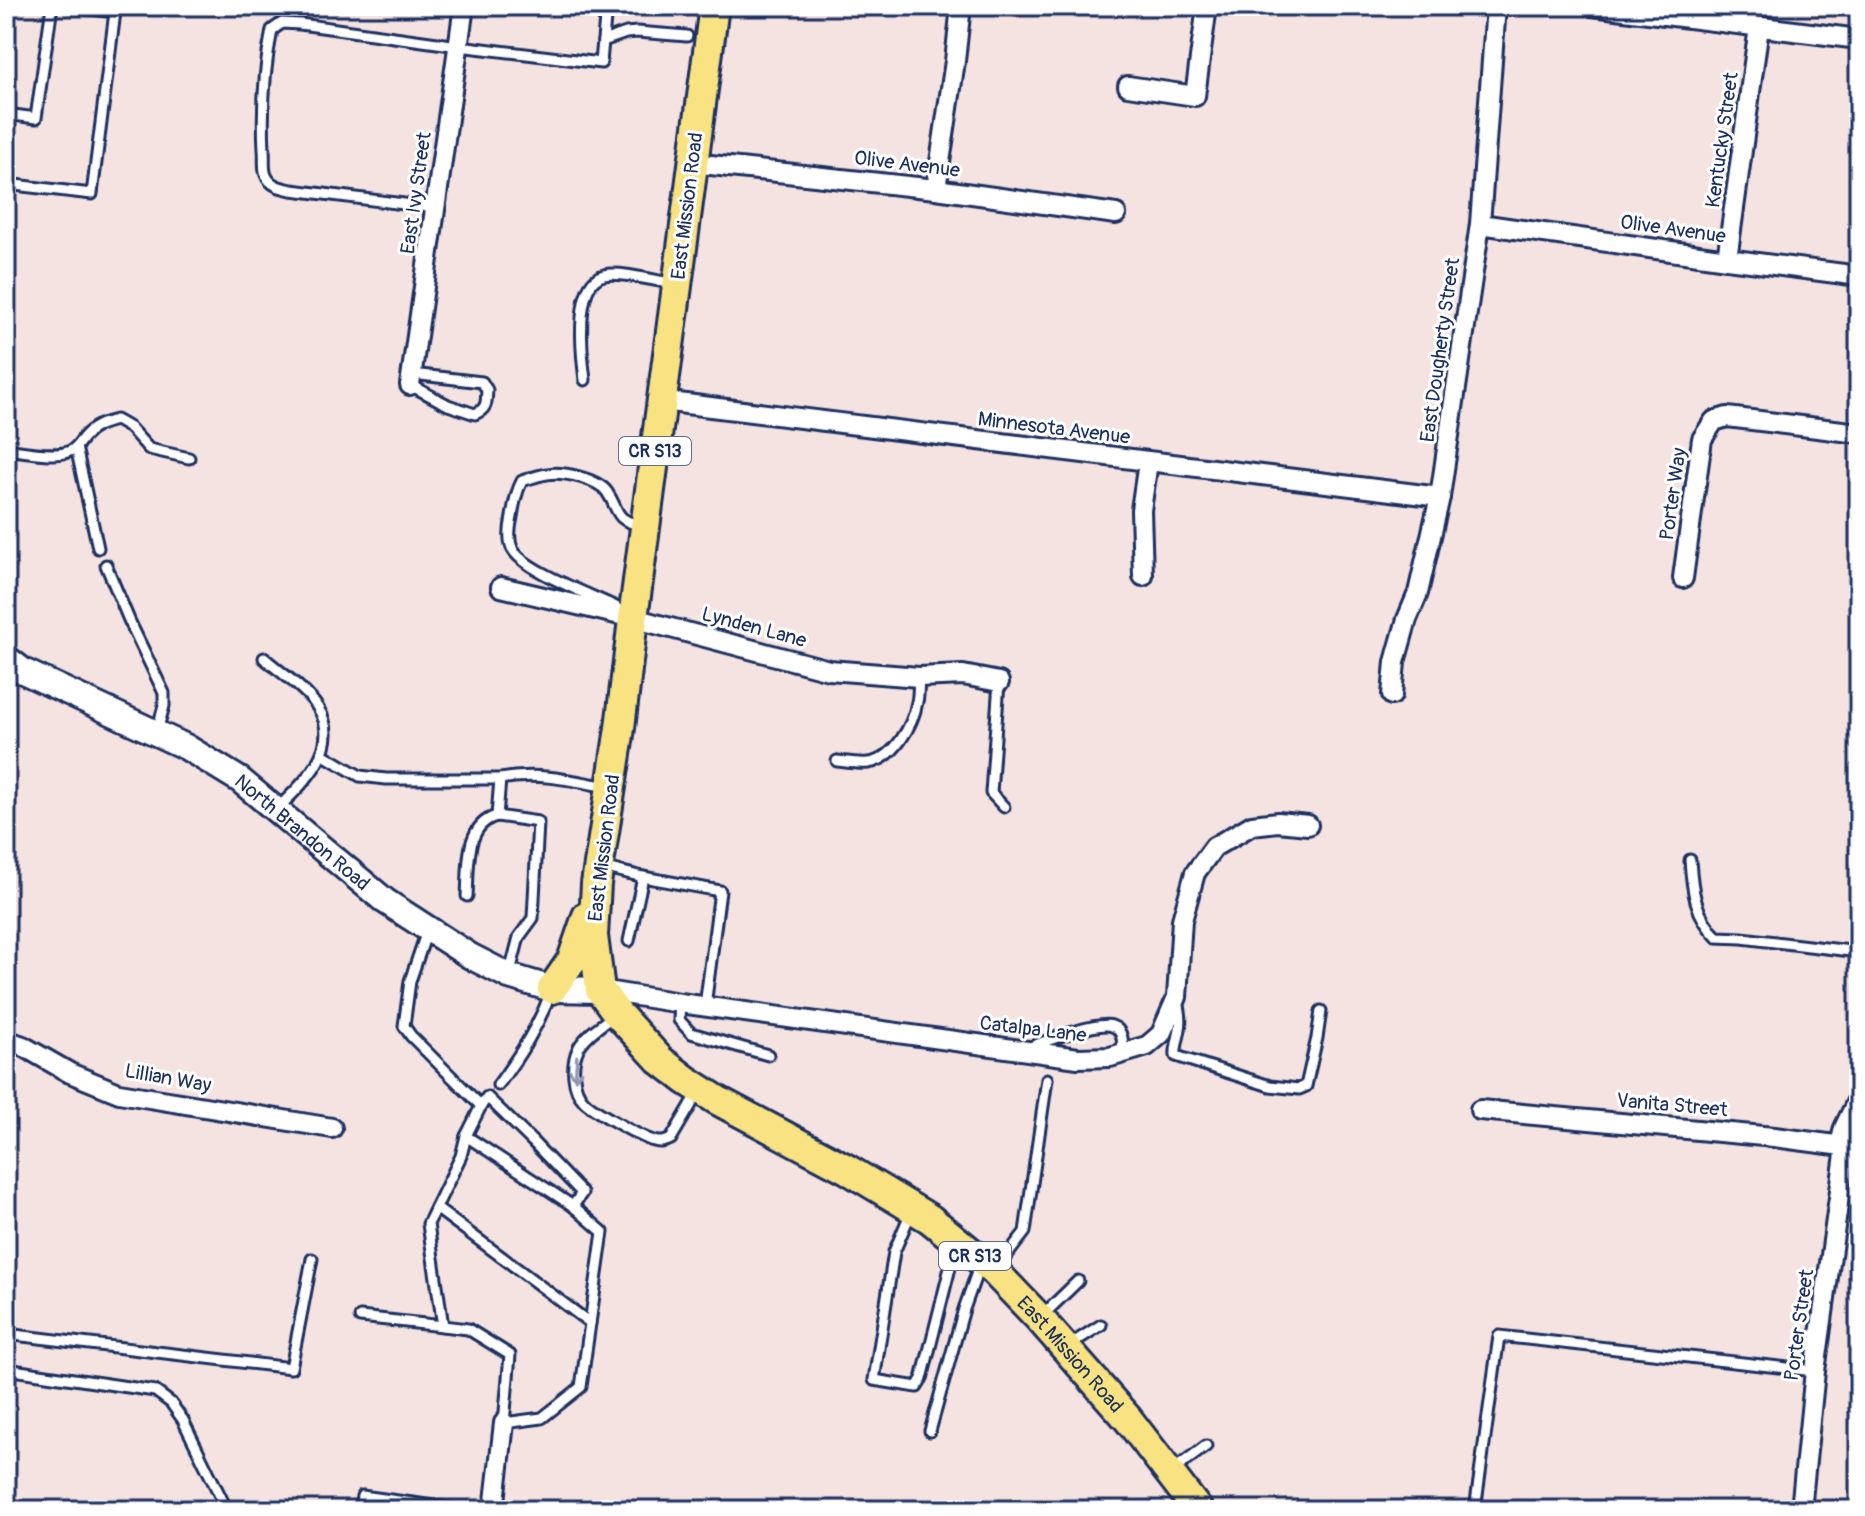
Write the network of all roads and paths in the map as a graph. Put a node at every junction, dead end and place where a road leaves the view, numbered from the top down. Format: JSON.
{"nodes":[{"id":1,"x":52,"y":6,"type":"edge"},
{"id":2,"x":69,"y":6,"type":"edge"},
{"id":3,"x":464,"y":6,"type":"edge"},
{"id":4,"x":606,"y":6,"type":"edge"},
{"id":5,"x":714,"y":6,"type":"edge"},
{"id":6,"x":961,"y":6,"type":"edge"},
{"id":7,"x":1207,"y":6,"type":"edge"},
{"id":8,"x":1496,"y":6,"type":"edge"},
{"id":9,"x":1592,"y":6,"type":"edge"},
{"id":10,"x":1759,"y":27,"type":"junction"},
{"id":11,"x":687,"y":36,"type":"dead end"},
{"id":12,"x":1859,"y":39,"type":"edge"},
{"id":13,"x":603,"y":41,"type":"junction"},
{"id":14,"x":459,"y":46,"type":"junction"},
{"id":15,"x":1128,"y":86,"type":"dead end"},
{"id":16,"x":6,"y":114,"type":"edge"},
{"id":17,"x":692,"y":163,"type":"junction"},
{"id":18,"x":6,"y":184,"type":"edge"},
{"id":19,"x":936,"y":189,"type":"junction"},
{"id":20,"x":436,"y":208,"type":"junction"},
{"id":21,"x":1116,"y":214,"type":"dead end"},
{"id":22,"x":1480,"y":224,"type":"junction"},
{"id":23,"x":1727,"y":259,"type":"junction"},
{"id":24,"x":1859,"y":276,"type":"edge"},
{"id":25,"x":677,"y":284,"type":"junction"},
{"id":26,"x":411,"y":380,"type":"junction"},
{"id":27,"x":585,"y":380,"type":"dead end"},
{"id":28,"x":662,"y":401,"type":"junction"},
{"id":29,"x":1859,"y":433,"type":"edge"},
{"id":30,"x":76,"y":447,"type":"junction"},
{"id":31,"x":6,"y":449,"type":"edge"},
{"id":32,"x":189,"y":458,"type":"dead end"},
{"id":33,"x":1148,"y":462,"type":"junction"},
{"id":34,"x":1440,"y":497,"type":"junction"},
{"id":35,"x":645,"y":526,"type":"junction"},
{"id":36,"x":98,"y":548,"type":"dead end"},
{"id":37,"x":106,"y":565,"type":"dead end"},
{"id":38,"x":1143,"y":576,"type":"dead end"},
{"id":39,"x":1683,"y":578,"type":"dead end"},
{"id":40,"x":501,"y":587,"type":"dead end"},
{"id":41,"x":633,"y":615,"type":"junction"},
{"id":42,"x":6,"y":658,"type":"edge"},
{"id":43,"x":264,"y":658,"type":"dead end"},
{"id":44,"x":919,"y":677,"type":"junction"},
{"id":45,"x":999,"y":682,"type":"joint"},
{"id":46,"x":1392,"y":695,"type":"dead end"},
{"id":47,"x":156,"y":734,"type":"junction"},
{"id":48,"x":322,"y":754,"type":"junction"},
{"id":49,"x":837,"y":761,"type":"dead end"},
{"id":50,"x":500,"y":779,"type":"junction"},
{"id":51,"x":611,"y":788,"type":"junction"},
{"id":52,"x":1004,"y":807,"type":"dead end"},
{"id":53,"x":276,"y":810,"type":"junction"},
{"id":54,"x":497,"y":816,"type":"junction"},
{"id":55,"x":1308,"y":825,"type":"dead end"},
{"id":56,"x":1690,"y":860,"type":"dead end"},
{"id":57,"x":598,"y":875,"type":"junction"},
{"id":58,"x":643,"y":877,"type":"junction"},
{"id":59,"x":467,"y":896,"type":"dead end"},
{"id":60,"x":428,"y":929,"type":"junction"},
{"id":61,"x":629,"y":941,"type":"dead end"},
{"id":62,"x":1859,"y":952,"type":"edge"},
{"id":63,"x":509,"y":976,"type":"junction"},
{"id":64,"x":552,"y":989,"type":"junction"},
{"id":65,"x":600,"y":990,"type":"junction"},
{"id":66,"x":1177,"y":997,"type":"junction"},
{"id":67,"x":680,"y":1003,"type":"junction"},
{"id":68,"x":705,"y":1006,"type":"junction"},
{"id":69,"x":1321,"y":1011,"type":"dead end"},
{"id":70,"x":617,"y":1013,"type":"junction"},
{"id":71,"x":6,"y":1040,"type":"edge"},
{"id":72,"x":1024,"y":1051,"type":"junction"},
{"id":73,"x":1122,"y":1053,"type":"junction"},
{"id":74,"x":768,"y":1055,"type":"dead end"},
{"id":75,"x":1047,"y":1079,"type":"dead end"},
{"id":76,"x":498,"y":1085,"type":"dead end"},
{"id":77,"x":700,"y":1089,"type":"junction"},
{"id":78,"x":1859,"y":1097,"type":"edge"},
{"id":79,"x":481,"y":1106,"type":"junction"},
{"id":80,"x":1480,"y":1110,"type":"dead end"},
{"id":81,"x":332,"y":1128,"type":"dead end"},
{"id":82,"x":466,"y":1136,"type":"junction"},
{"id":83,"x":1848,"y":1147,"type":"edge"},
{"id":84,"x":573,"y":1206,"type":"junction"},
{"id":85,"x":436,"y":1208,"type":"junction"},
{"id":86,"x":912,"y":1208,"type":"junction"},
{"id":87,"x":956,"y":1241,"type":"junction"},
{"id":88,"x":312,"y":1259,"type":"dead end"},
{"id":89,"x":988,"y":1266,"type":"junction"},
{"id":90,"x":1078,"y":1281,"type":"dead end"},
{"id":91,"x":360,"y":1317,"type":"dead end"},
{"id":92,"x":1039,"y":1318,"type":"junction"},
{"id":93,"x":590,"y":1323,"type":"junction"},
{"id":94,"x":1101,"y":1325,"type":"dead end"},
{"id":95,"x":443,"y":1326,"type":"junction"},
{"id":96,"x":6,"y":1334,"type":"edge"},
{"id":97,"x":1065,"y":1347,"type":"junction"},
{"id":98,"x":6,"y":1369,"type":"edge"},
{"id":99,"x":1815,"y":1371,"type":"junction"},
{"id":100,"x":504,"y":1423,"type":"junction"},
{"id":101,"x":930,"y":1431,"type":"dead end"},
{"id":102,"x":1206,"y":1446,"type":"dead end"},
{"id":103,"x":1169,"y":1473,"type":"junction"},
{"id":104,"x":226,"y":1508,"type":"dead end"},
{"id":105,"x":360,"y":1510,"type":"edge"},
{"id":106,"x":463,"y":1510,"type":"edge"},
{"id":107,"x":494,"y":1510,"type":"edge"},
{"id":108,"x":1198,"y":1510,"type":"edge"},
{"id":109,"x":1475,"y":1510,"type":"edge"},
{"id":110,"x":1801,"y":1510,"type":"edge"}],
"edges":[{"from":1,"to":16,"type":"lane"},
{"from":2,"to":18,"type":"lane"},
{"from":3,"to":14,"type":"street","name":"East Ivy Street"},
{"from":4,"to":13,"type":"lane"},
{"from":5,"to":17,"type":"main road","name":"East Mission Road","number":"CR S13"},
{"from":6,"to":19,"type":"street"},
{"from":7,"to":15,"type":"street"},
{"from":8,"to":22,"type":"street","name":"East Dougherty Street"},
{"from":9,"to":10,"type":"street"},
{"from":10,"to":12,"type":"street"},
{"from":10,"to":23,"type":"street","name":"Kentucky Street"},
{"from":11,"to":13,"type":"lane"},
{"from":13,"to":14,"type":"lane"},
{"from":14,"to":20,"type":"street","name":"East Ivy Street"},
{"from":14,"to":20,"type":"lane"},
{"from":17,"to":19,"type":"street","name":"Olive Avenue"},
{"from":17,"to":25,"type":"main road","name":"East Mission Road","number":"CR S13"},
{"from":19,"to":21,"type":"street","name":"Olive Avenue"},
{"from":20,"to":26,"type":"street","name":"East Ivy Street"},
{"from":22,"to":23,"type":"street","name":"Olive Avenue"},
{"from":22,"to":34,"type":"street","name":"East Dougherty Street"},
{"from":23,"to":24,"type":"street","name":"Olive Avenue"},
{"from":25,"to":27,"type":"lane"},
{"from":25,"to":28,"type":"main road","name":"East Mission Road","number":"CR S13"},
{"from":26,"to":26,"type":"lane"},
{"from":28,"to":33,"type":"street","name":"Minnesota Avenue"},
{"from":28,"to":35,"type":"main road","name":"East Mission Road","number":"CR S13"},
{"from":29,"to":39,"type":"street","name":"Porter Way"},
{"from":30,"to":31,"type":"lane"},
{"from":30,"to":32,"type":"lane"},
{"from":30,"to":36,"type":"lane"},
{"from":33,"to":34,"type":"street","name":"Minnesota Avenue"},
{"from":33,"to":38,"type":"street"},
{"from":34,"to":46,"type":"street","name":"East Dougherty Street"},
{"from":35,"to":41,"type":"main road","name":"East Mission Road","number":"CR S13"},
{"from":35,"to":41,"type":"lane"},
{"from":37,"to":47,"type":"lane"},
{"from":40,"to":41,"type":"street","name":"Lynden Lane"},
{"from":41,"to":44,"type":"street","name":"Lynden Lane"},
{"from":41,"to":51,"type":"main road","name":"East Mission Road","number":"CR S13"},
{"from":42,"to":47,"type":"street","name":"North Brandon Road"},
{"from":43,"to":48,"type":"lane"},
{"from":44,"to":45,"type":"street","name":"Lynden Lane"},
{"from":44,"to":49,"type":"lane"},
{"from":45,"to":52,"type":"lane"},
{"from":47,"to":53,"type":"street","name":"North Brandon Road"},
{"from":48,"to":50,"type":"lane"},
{"from":48,"to":53,"type":"lane"},
{"from":50,"to":51,"type":"lane"},
{"from":50,"to":54,"type":"lane"},
{"from":51,"to":57,"type":"main road","name":"East Mission Road","number":"CR S13"},
{"from":53,"to":60,"type":"street","name":"North Brandon Road"},
{"from":54,"to":59,"type":"lane"},
{"from":54,"to":63,"type":"lane"},
{"from":55,"to":66,"type":"street","name":"Catalpa Lane"},
{"from":56,"to":62,"type":"lane"},
{"from":57,"to":58,"type":"lane"},
{"from":57,"to":64,"type":"main road"},
{"from":57,"to":65,"type":"main road","name":"East Mission Road","number":"CR S13"},
{"from":58,"to":61,"type":"lane"},
{"from":58,"to":68,"type":"lane"},
{"from":60,"to":63,"type":"street","name":"North Brandon Road"},
{"from":60,"to":79,"type":"lane"},
{"from":63,"to":64,"type":"street","name":"North Brandon Road"},
{"from":64,"to":65,"type":"street","name":"North Brandon Road"},
{"from":64,"to":76,"type":"lane"},
{"from":65,"to":67,"type":"street","name":"Catalpa Lane"},
{"from":65,"to":70,"type":"main road","name":"East Mission Road","number":"CR S13"},
{"from":66,"to":69,"type":"lane"},
{"from":66,"to":73,"type":"street","name":"Catalpa Lane"},
{"from":67,"to":68,"type":"street","name":"Catalpa Lane"},
{"from":67,"to":74,"type":"lane"},
{"from":68,"to":72,"type":"street","name":"Catalpa Lane"},
{"from":70,"to":77,"type":"main road","name":"East Mission Road","number":"CR S13"},
{"from":70,"to":77,"type":"lane","one_way":true},
{"from":71,"to":81,"type":"street","name":"Lillian Way"},
{"from":72,"to":73,"type":"street","name":"Catalpa Lane"},
{"from":72,"to":73,"type":"lane"},
{"from":75,"to":89,"type":"lane"},
{"from":77,"to":86,"type":"main road","name":"East Mission Road","number":"CR S13"},
{"from":78,"to":83,"type":"street","name":"Porter Street"},
{"from":79,"to":82,"type":"lane"},
{"from":79,"to":84,"type":"lane"},
{"from":80,"to":83,"type":"street","name":"Vanita Street"},
{"from":82,"to":84,"type":"lane"},
{"from":82,"to":85,"type":"lane"},
{"from":83,"to":99,"type":"street","name":"Porter Street"},
{"from":84,"to":93,"type":"lane"},
{"from":85,"to":93,"type":"lane"},
{"from":85,"to":95,"type":"lane"},
{"from":86,"to":87,"type":"main road","name":"East Mission Road","number":"CR S13"},
{"from":86,"to":87,"type":"lane"},
{"from":87,"to":89,"type":"main road","name":"East Mission Road","number":"CR S13"},
{"from":88,"to":96,"type":"lane"},
{"from":89,"to":92,"type":"main road","name":"East Mission Road","number":"CR S13"},
{"from":89,"to":101,"type":"lane"},
{"from":90,"to":92,"type":"lane"},
{"from":91,"to":95,"type":"lane"},
{"from":92,"to":97,"type":"main road","name":"East Mission Road","number":"CR S13"},
{"from":93,"to":100,"type":"lane"},
{"from":94,"to":97,"type":"lane"},
{"from":95,"to":100,"type":"lane"},
{"from":97,"to":103,"type":"main road","name":"East Mission Road","number":"CR S13"},
{"from":98,"to":104,"type":"lane"},
{"from":99,"to":109,"type":"lane"},
{"from":99,"to":110,"type":"street","name":"Porter Street"},
{"from":100,"to":107,"type":"street"},
{"from":102,"to":103,"type":"lane"},
{"from":103,"to":108,"type":"main road","name":"East Mission Road","number":"CR S13"},
{"from":105,"to":106,"type":"lane"}]}
